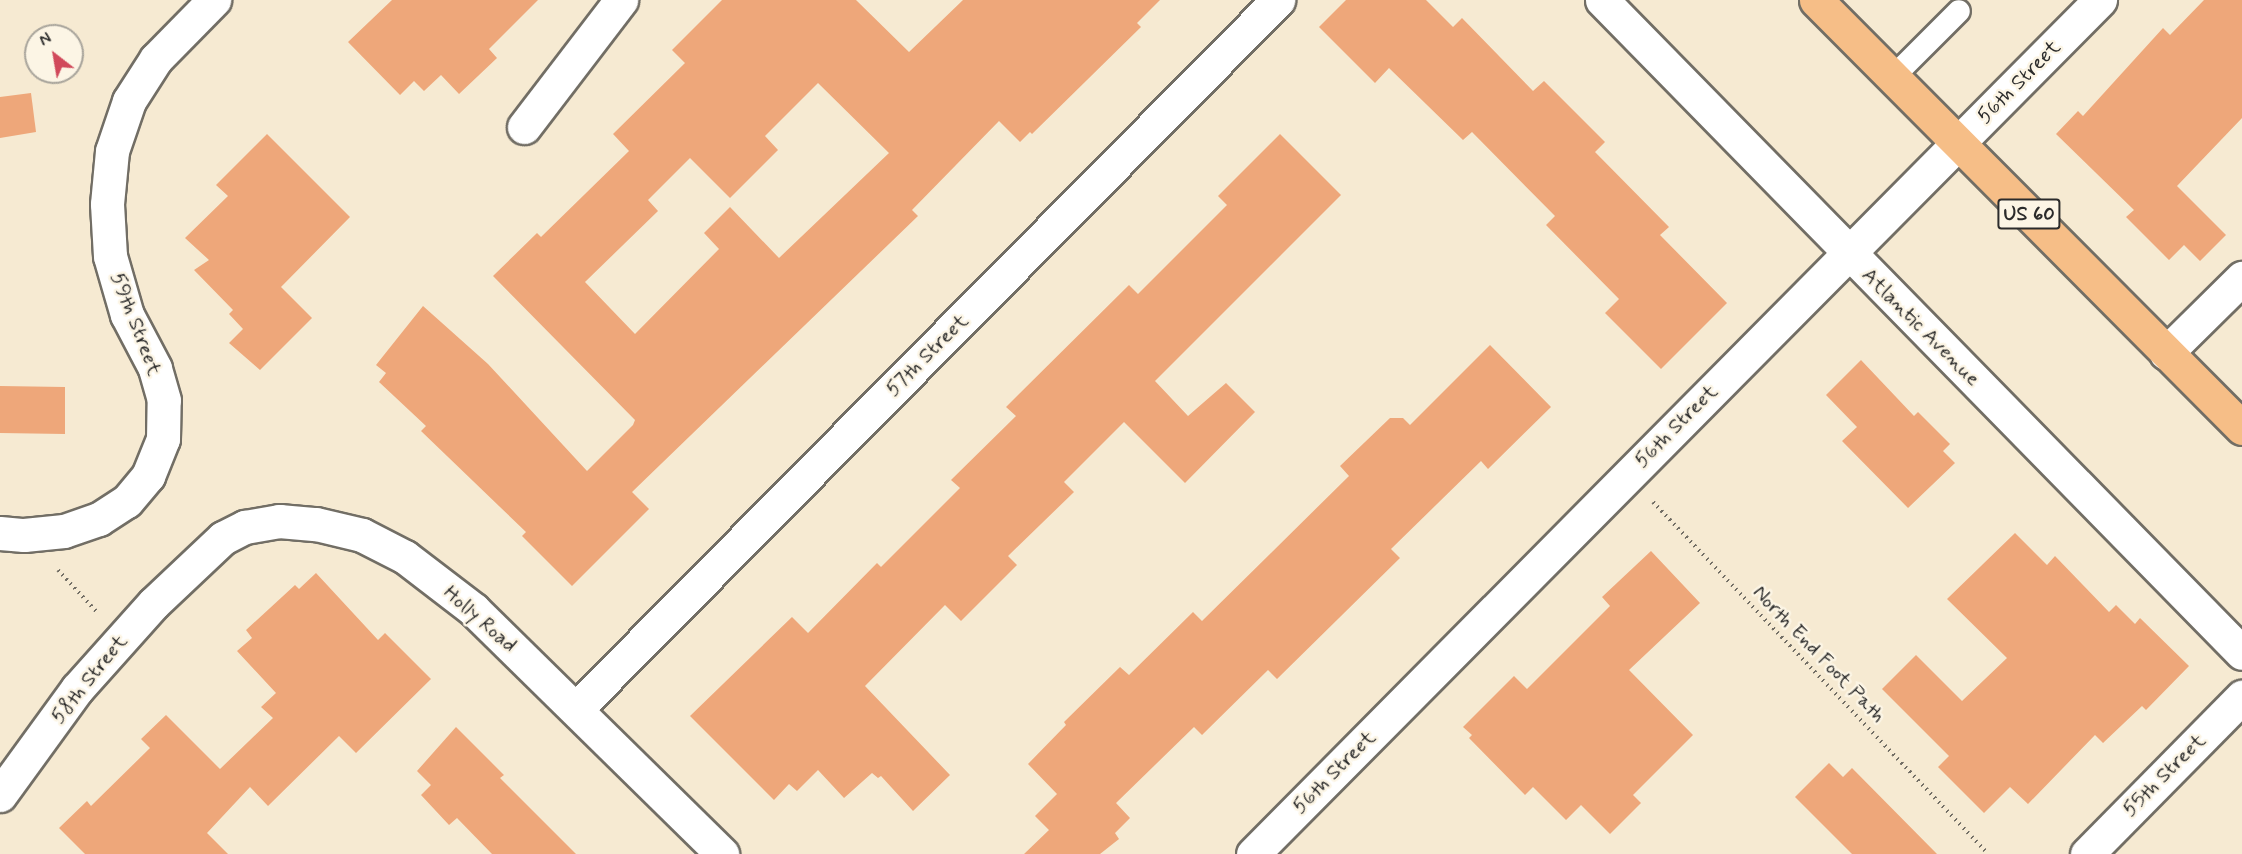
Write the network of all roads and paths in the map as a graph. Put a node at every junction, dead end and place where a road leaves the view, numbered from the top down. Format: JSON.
{"nodes":[{"id":1,"x":214,"y":0,"type":"edge"},
{"id":2,"x":621,"y":0,"type":"edge"},
{"id":3,"x":1278,"y":0,"type":"edge"},
{"id":4,"x":1602,"y":0,"type":"edge"},
{"id":5,"x":1816,"y":0,"type":"edge"},
{"id":6,"x":2100,"y":0,"type":"edge"},
{"id":7,"x":1959,"y":4,"type":"edge"},
{"id":8,"x":1893,"y":77,"type":"junction"},
{"id":9,"x":524,"y":127,"type":"dead end"},
{"id":10,"x":1958,"y":143,"type":"junction"},
{"id":11,"x":1847,"y":252,"type":"junction"},
{"id":12,"x":2242,"y":278,"type":"edge"},
{"id":13,"x":2166,"y":353,"type":"junction"},
{"id":14,"x":2242,"y":428,"type":"edge"},
{"id":15,"x":1628,"y":475,"type":"junction"},
{"id":16,"x":12,"y":534,"type":"edge"},
{"id":17,"x":188,"y":571,"type":"joint"},
{"id":18,"x":122,"y":638,"type":"junction"},
{"id":19,"x":2242,"y":653,"type":"edge"},
{"id":20,"x":2242,"y":697,"type":"edge"},
{"id":21,"x":576,"y":709,"type":"junction"},
{"id":22,"x":0,"y":795,"type":"edge"},
{"id":23,"x":722,"y":854,"type":"edge"},
{"id":24,"x":1253,"y":854,"type":"edge"},
{"id":25,"x":1988,"y":854,"type":"edge"},
{"id":26,"x":2087,"y":854,"type":"edge"}],
"edges":[{"from":1,"to":16,"type":"street","name":"59th Street"},
{"from":2,"to":9,"type":"street"},
{"from":3,"to":21,"type":"street","name":"57th Street"},
{"from":4,"to":11,"type":"street","name":"Atlantic Avenue"},
{"from":5,"to":8,"type":"highway","number":"US 60"},
{"from":6,"to":10,"type":"street","name":"56th Street"},
{"from":7,"to":8,"type":"lane"},
{"from":8,"to":10,"type":"highway","number":"US 60"},
{"from":10,"to":11,"type":"street","name":"56th Street"},
{"from":10,"to":13,"type":"highway","number":"US 60"},
{"from":11,"to":15,"type":"street","name":"56th Street"},
{"from":11,"to":19,"type":"street","name":"Atlantic Avenue"},
{"from":12,"to":13,"type":"street"},
{"from":13,"to":14,"type":"highway","number":"US 60"},
{"from":15,"to":24,"type":"street","name":"56th Street"},
{"from":15,"to":25,"type":"path","name":"North End Foot Path"},
{"from":16,"to":18,"type":"path"},
{"from":17,"to":18,"type":"street","name":"58th Street"},
{"from":17,"to":21,"type":"street","name":"Holly Road"},
{"from":18,"to":22,"type":"street","name":"58th Street"},
{"from":20,"to":26,"type":"street","name":"55th Street"},
{"from":21,"to":23,"type":"street","name":"Holly Road"}]}
